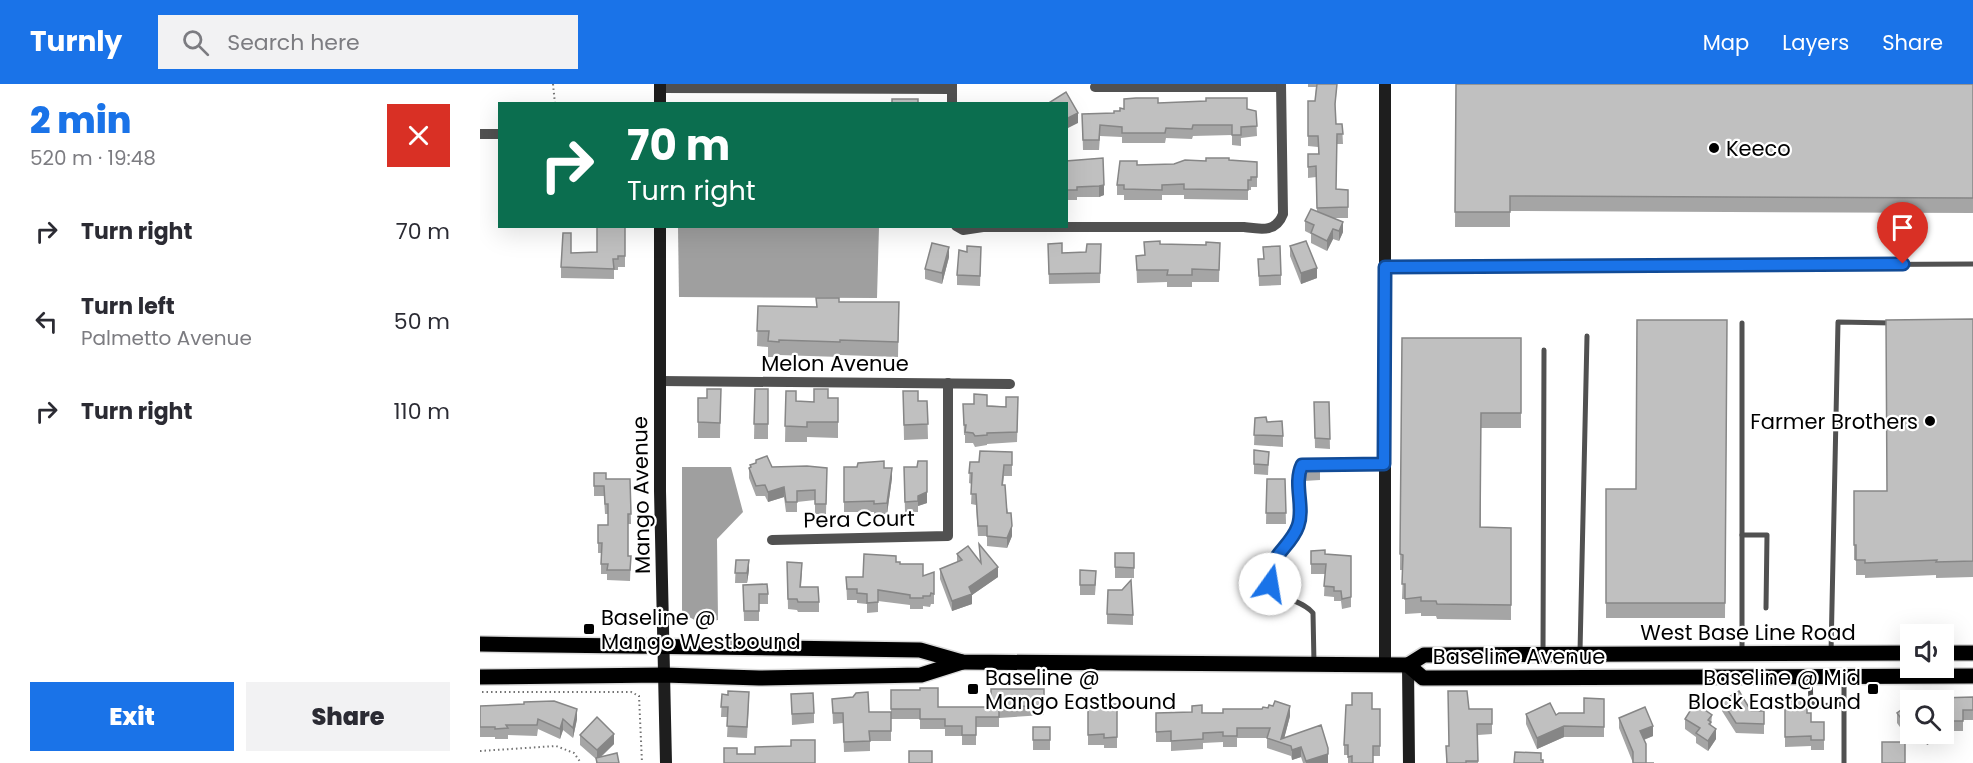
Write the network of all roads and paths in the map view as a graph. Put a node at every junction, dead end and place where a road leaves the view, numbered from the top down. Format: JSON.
{"nodes":[{"id":1,"x":553,"y":84,"type":"edge"},
{"id":2,"x":1384,"y":84,"type":"edge"},
{"id":3,"x":1281,"y":85,"type":"edge"},
{"id":4,"x":660,"y":86,"type":"edge"},
{"id":5,"x":952,"y":86,"type":"edge"},
{"id":6,"x":1095,"y":87,"type":"dead end"},
{"id":7,"x":555,"y":102,"type":"edge"},
{"id":8,"x":660,"y":102,"type":"edge"},
{"id":9,"x":952,"y":102,"type":"edge"},
{"id":10,"x":480,"y":134,"type":"edge"},
{"id":11,"x":498,"y":134,"type":"edge"},
{"id":12,"x":1068,"y":226,"type":"edge"},
{"id":13,"x":660,"y":228,"type":"edge"},
{"id":14,"x":958,"y":228,"type":"edge"},
{"id":15,"x":973,"y":228,"type":"edge"},
{"id":16,"x":1973,"y":264,"type":"edge"},
{"id":17,"x":1385,"y":267,"type":"junction"},
{"id":18,"x":1742,"y":323,"type":"dead end"},
{"id":19,"x":1905,"y":323,"type":"edge"},
{"id":20,"x":1587,"y":336,"type":"dead end"},
{"id":21,"x":1544,"y":350,"type":"dead end"},
{"id":22,"x":660,"y":381,"type":"junction"},
{"id":23,"x":948,"y":383,"type":"junction"},
{"id":24,"x":1010,"y":384,"type":"dead end"},
{"id":25,"x":1384,"y":464,"type":"junction"},
{"id":26,"x":1742,"y":535,"type":"junction"},
{"id":27,"x":772,"y":540,"type":"dead end"},
{"id":28,"x":1766,"y":608,"type":"dead end"},
{"id":29,"x":480,"y":644,"type":"edge"},
{"id":30,"x":663,"y":645,"type":"junction"},
{"id":31,"x":1580,"y":653,"type":"junction"},
{"id":32,"x":1742,"y":653,"type":"junction"},
{"id":33,"x":1831,"y":653,"type":"junction"},
{"id":34,"x":1900,"y":653,"type":"edge"},
{"id":35,"x":1954,"y":653,"type":"edge"},
{"id":36,"x":1973,"y":653,"type":"edge"},
{"id":37,"x":1543,"y":654,"type":"junction"},
{"id":38,"x":962,"y":662,"type":"junction"},
{"id":39,"x":1314,"y":665,"type":"junction"},
{"id":40,"x":1385,"y":665,"type":"junction"},
{"id":41,"x":1408,"y":665,"type":"junction"},
{"id":42,"x":664,"y":675,"type":"junction"},
{"id":43,"x":1973,"y":676,"type":"edge"},
{"id":44,"x":480,"y":677,"type":"edge"},
{"id":45,"x":1844,"y":677,"type":"junction"},
{"id":46,"x":1810,"y":678,"type":"junction"},
{"id":47,"x":480,"y":692,"type":"edge"},
{"id":48,"x":1844,"y":704,"type":"junction"},
{"id":49,"x":480,"y":751,"type":"edge"},
{"id":50,"x":581,"y":763,"type":"edge"},
{"id":51,"x":642,"y":763,"type":"edge"},
{"id":52,"x":666,"y":763,"type":"edge"},
{"id":53,"x":1409,"y":763,"type":"edge"},
{"id":54,"x":1844,"y":763,"type":"edge"}],
"edges":[{"from":1,"to":7,"type":"path"},
{"from":2,"to":17,"type":"street"},
{"from":3,"to":6,"type":"street"},
{"from":3,"to":12,"type":"street"},
{"from":4,"to":5,"type":"street"},
{"from":4,"to":8,"type":"street"},
{"from":5,"to":9,"type":"street"},
{"from":10,"to":11,"type":"street"},
{"from":13,"to":22,"type":"street","name":"Mango Avenue"},
{"from":14,"to":15,"type":"street"},
{"from":16,"to":17,"type":"lane"},
{"from":17,"to":25,"type":"street"},
{"from":18,"to":26,"type":"lane"},
{"from":19,"to":33,"type":"lane"},
{"from":20,"to":31,"type":"lane"},
{"from":21,"to":37,"type":"lane"},
{"from":22,"to":23,"type":"street","name":"Melon Avenue"},
{"from":22,"to":30,"type":"street","name":"Mango Avenue"},
{"from":23,"to":24,"type":"street","name":"Melon Avenue"},
{"from":23,"to":27,"type":"street","name":"Pera Court"},
{"from":25,"to":39,"type":"lane"},
{"from":25,"to":40,"type":"street"},
{"from":26,"to":28,"type":"lane"},
{"from":26,"to":32,"type":"lane"},
{"from":29,"to":30,"type":"main road","name":"Baseline Avenue"},
{"from":30,"to":38,"type":"main road","name":"Baseline Avenue"},
{"from":30,"to":42,"type":"street","name":"Mango Avenue"},
{"from":31,"to":32,"type":"main road","name":"West Base Line Road"},
{"from":31,"to":37,"type":"main road","name":"West Base Line Road"},
{"from":32,"to":33,"type":"main road","name":"West Base Line Road"},
{"from":33,"to":34,"type":"main road","name":"West Base Line Road"},
{"from":35,"to":36,"type":"main road"},
{"from":37,"to":41,"type":"main road","name":"West Base Line Road"},
{"from":38,"to":39,"type":"main road","name":"Baseline Avenue"},
{"from":38,"to":42,"type":"main road","name":"Baseline Avenue"},
{"from":39,"to":40,"type":"main road","name":"Baseline Avenue"},
{"from":40,"to":41,"type":"main road","name":"Baseline Avenue"},
{"from":41,"to":46,"type":"main road","name":"Baseline Avenue"},
{"from":41,"to":53,"type":"street"},
{"from":42,"to":44,"type":"main road","name":"Baseline Avenue"},
{"from":42,"to":52,"type":"street","name":"Mango Avenue"},
{"from":43,"to":45,"type":"main road","name":"Baseline Avenue"},
{"from":45,"to":46,"type":"main road","name":"Baseline Avenue"},
{"from":45,"to":48,"type":"lane"},
{"from":46,"to":48,"type":"lane"},
{"from":47,"to":51,"type":"path"},
{"from":48,"to":54,"type":"lane"},
{"from":49,"to":50,"type":"path"}]}
